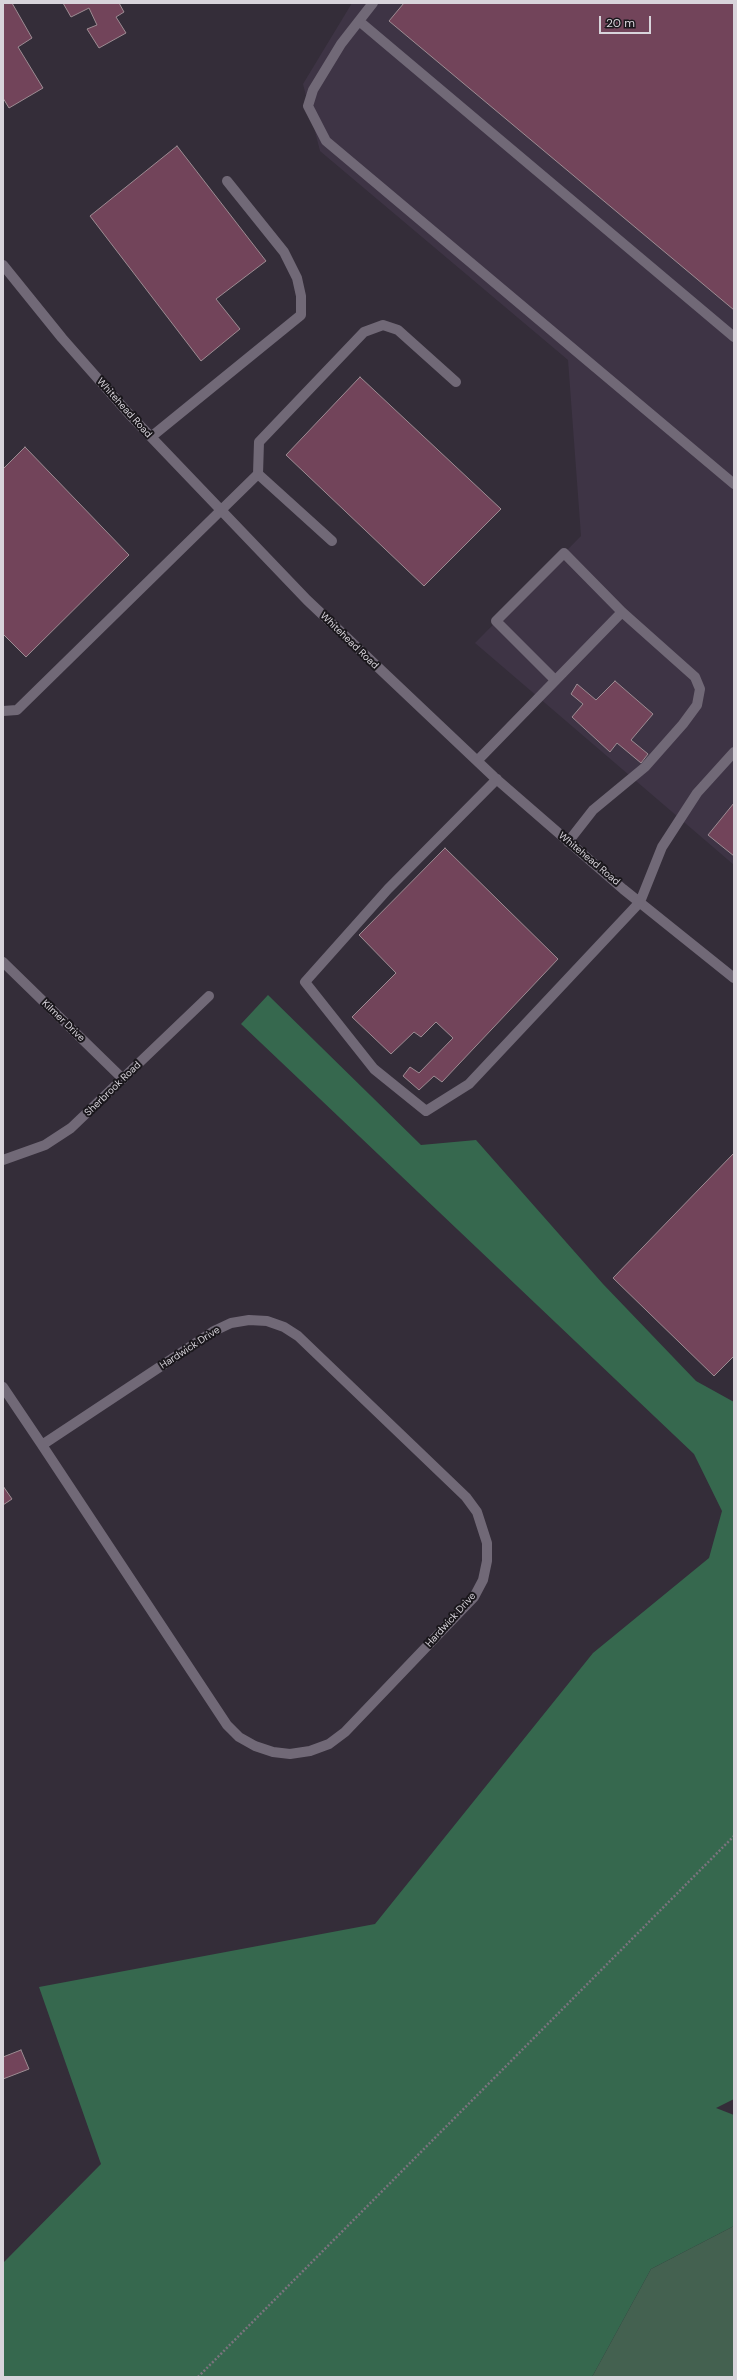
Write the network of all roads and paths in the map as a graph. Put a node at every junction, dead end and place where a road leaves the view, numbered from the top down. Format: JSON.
{"nodes":[{"id":1,"x":373,"y":3,"type":"edge"},
{"id":2,"x":359,"y":21,"type":"junction"},
{"id":3,"x":227,"y":181,"type":"dead end"},
{"id":4,"x":3,"y":265,"type":"edge"},
{"id":5,"x":734,"y":337,"type":"edge"},
{"id":6,"x":456,"y":382,"type":"dead end"},
{"id":7,"x":151,"y":438,"type":"junction"},
{"id":8,"x":258,"y":474,"type":"junction"},
{"id":9,"x":734,"y":484,"type":"edge"},
{"id":10,"x":220,"y":512,"type":"junction"},
{"id":11,"x":332,"y":541,"type":"dead end"},
{"id":12,"x":622,"y":612,"type":"junction"},
{"id":13,"x":555,"y":680,"type":"junction"},
{"id":14,"x":3,"y":711,"type":"edge"},
{"id":15,"x":734,"y":752,"type":"edge"},
{"id":16,"x":477,"y":762,"type":"junction"},
{"id":17,"x":497,"y":779,"type":"junction"},
{"id":18,"x":568,"y":842,"type":"junction"},
{"id":19,"x":640,"y":902,"type":"junction"},
{"id":20,"x":3,"y":962,"type":"edge"},
{"id":21,"x":734,"y":978,"type":"edge"},
{"id":22,"x":209,"y":996,"type":"dead end"},
{"id":23,"x":123,"y":1079,"type":"junction"},
{"id":24,"x":3,"y":1160,"type":"edge"},
{"id":25,"x":3,"y":1386,"type":"edge"},
{"id":26,"x":42,"y":1445,"type":"junction"},
{"id":27,"x":734,"y":1836,"type":"edge"},
{"id":28,"x":198,"y":2377,"type":"edge"}],
"edges":[{"from":1,"to":2,"type":"street"},
{"from":2,"to":5,"type":"street"},
{"from":2,"to":9,"type":"street"},
{"from":3,"to":7,"type":"street"},
{"from":4,"to":7,"type":"street","name":"Whitehead Road"},
{"from":6,"to":8,"type":"street"},
{"from":7,"to":10,"type":"street","name":"Whitehead Road"},
{"from":8,"to":10,"type":"street"},
{"from":8,"to":11,"type":"street"},
{"from":10,"to":14,"type":"street"},
{"from":10,"to":16,"type":"street","name":"Whitehead Road"},
{"from":12,"to":13,"type":"street"},
{"from":12,"to":13,"type":"street"},
{"from":12,"to":18,"type":"street"},
{"from":13,"to":16,"type":"street"},
{"from":15,"to":19,"type":"street"},
{"from":16,"to":17,"type":"street","name":"Whitehead Road"},
{"from":17,"to":18,"type":"street","name":"Whitehead Road"},
{"from":17,"to":19,"type":"street"},
{"from":18,"to":19,"type":"street","name":"Whitehead Road"},
{"from":19,"to":21,"type":"street","name":"Whitehead Road"},
{"from":20,"to":23,"type":"street","name":"Kilmer Drive"},
{"from":22,"to":23,"type":"street","name":"Sherbrook Road"},
{"from":23,"to":24,"type":"street","name":"Sherbrook Road"},
{"from":25,"to":26,"type":"street","name":"Hardwick Drive"},
{"from":26,"to":26,"type":"street","name":"Hardwick Drive"},
{"from":27,"to":28,"type":"path"}]}
